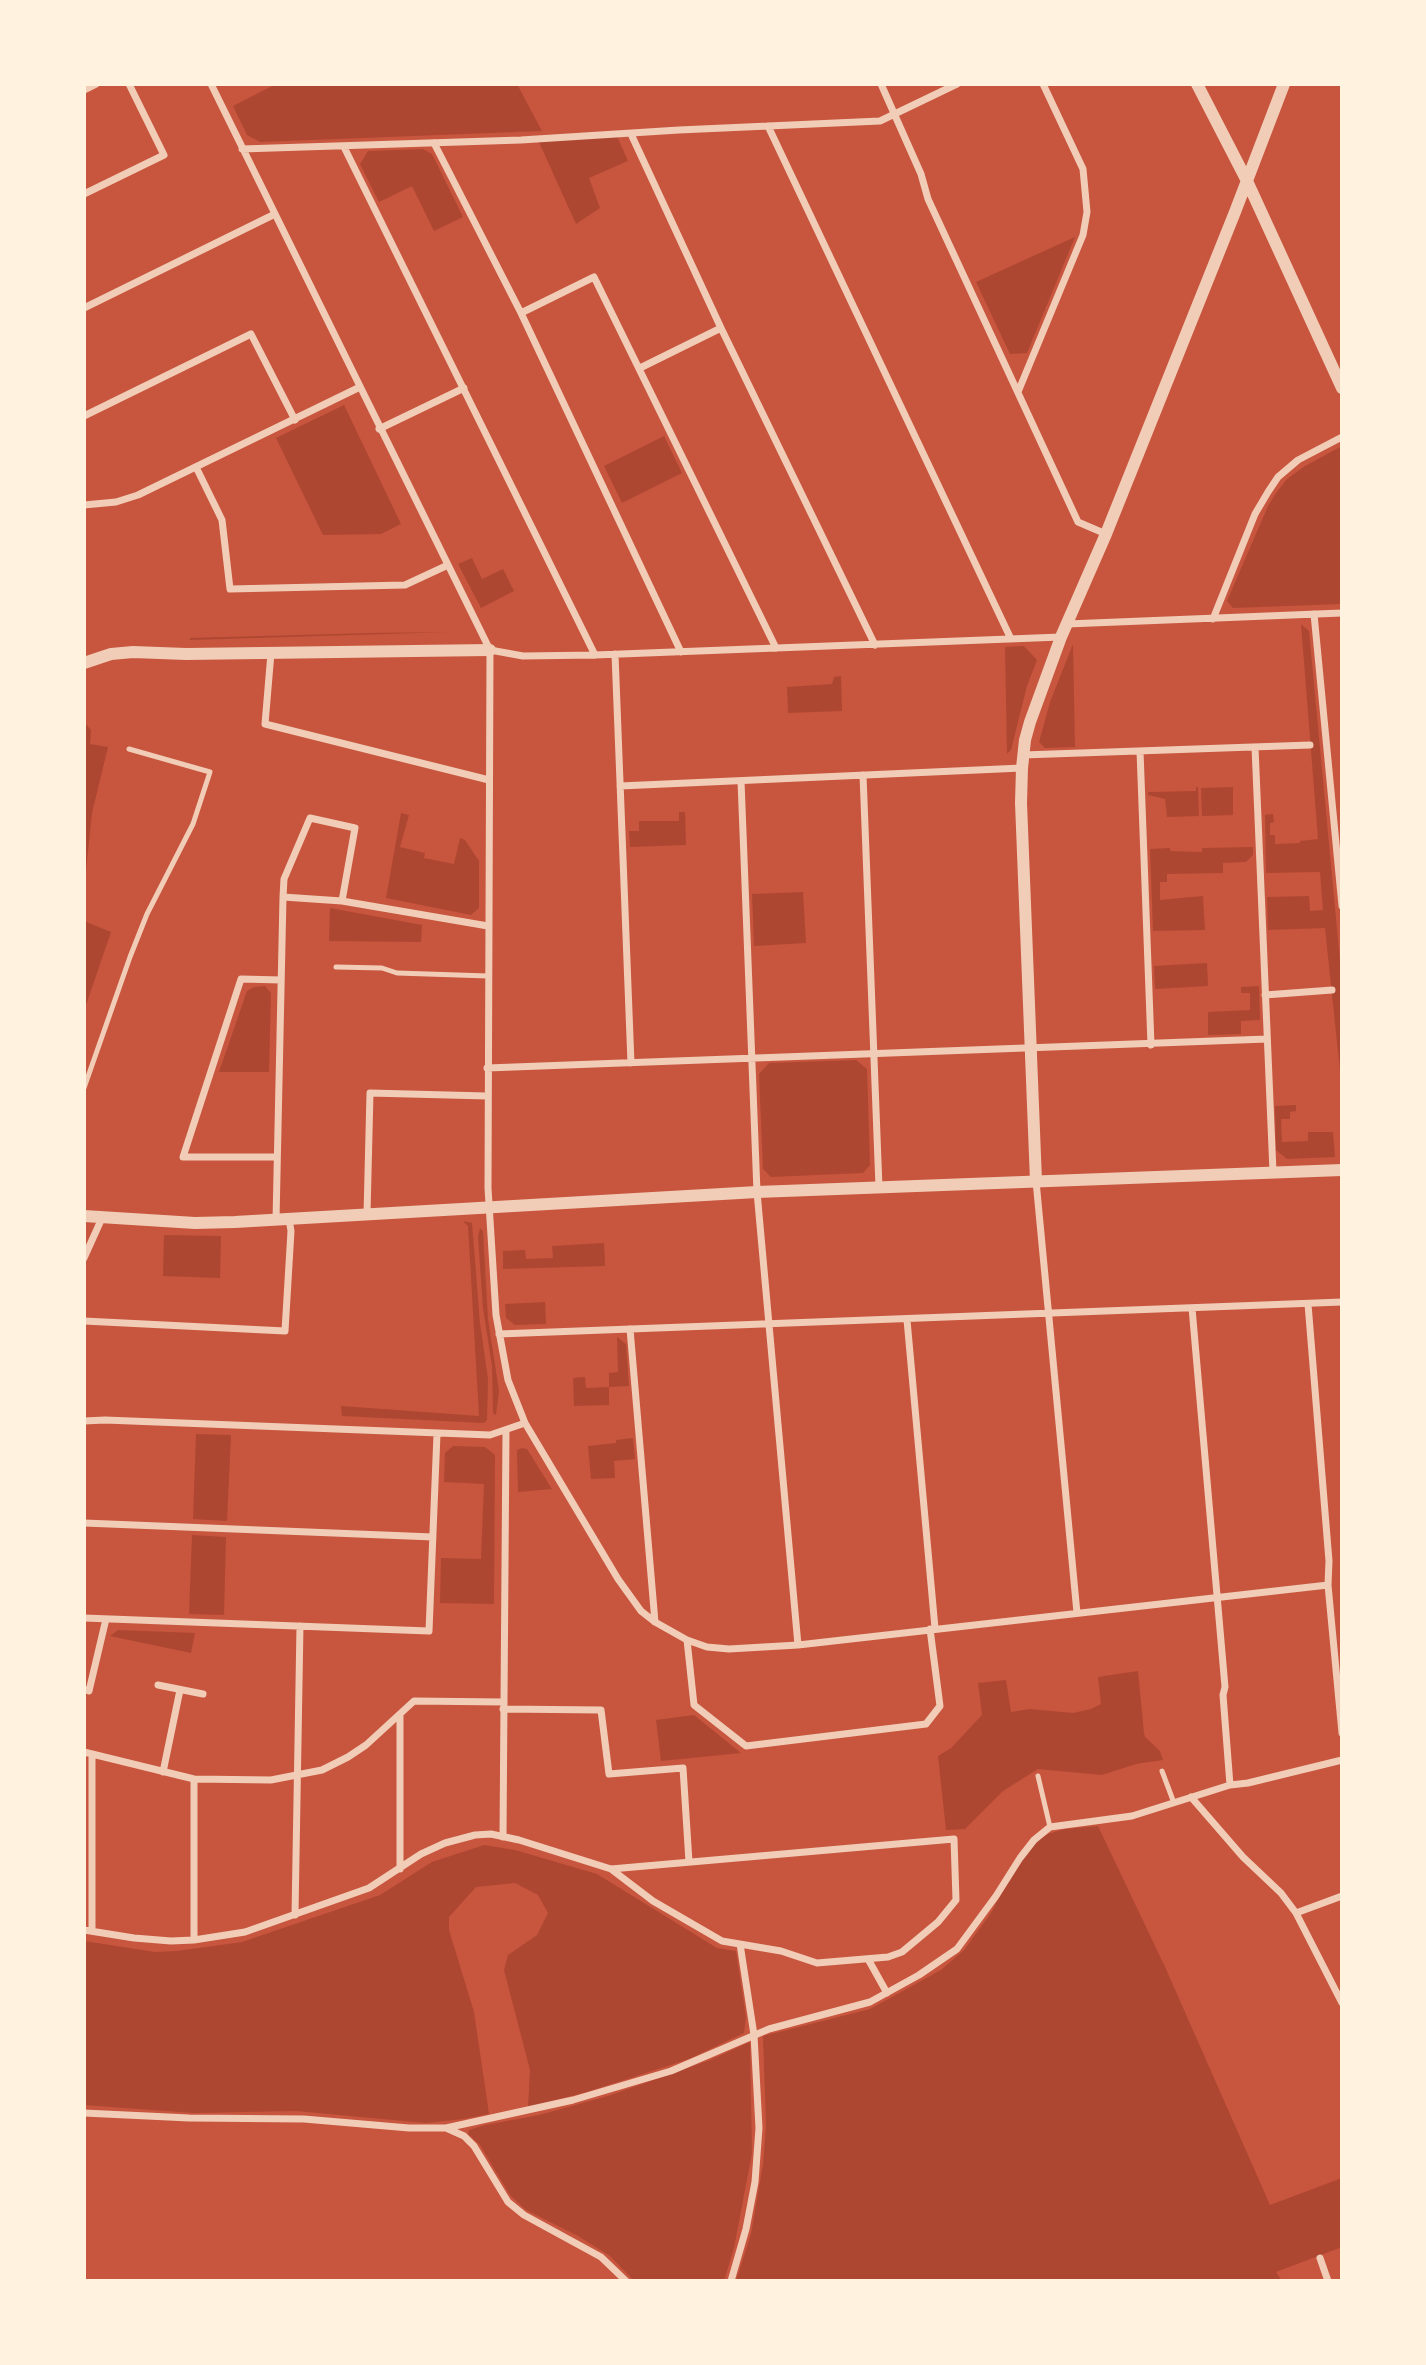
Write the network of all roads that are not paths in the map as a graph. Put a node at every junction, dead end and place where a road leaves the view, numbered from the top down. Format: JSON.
{"nodes":[{"id":1,"x":96,"y":84,"type":"edge"},
{"id":2,"x":129,"y":84,"type":"edge"},
{"id":3,"x":211,"y":84,"type":"edge"},
{"id":4,"x":881,"y":84,"type":"edge"},
{"id":5,"x":957,"y":84,"type":"edge"},
{"id":6,"x":1043,"y":84,"type":"edge"},
{"id":7,"x":1197,"y":84,"type":"edge"},
{"id":8,"x":1284,"y":84,"type":"edge"},
{"id":9,"x":84,"y":90,"type":"edge"},
{"id":10,"x":895,"y":114,"type":"junction"},
{"id":11,"x":768,"y":126,"type":"junction"},
{"id":12,"x":631,"y":134,"type":"junction"},
{"id":13,"x":434,"y":143,"type":"junction"},
{"id":14,"x":344,"y":147,"type":"junction"},
{"id":15,"x":243,"y":149,"type":"junction"},
{"id":16,"x":1247,"y":181,"type":"junction"},
{"id":17,"x":84,"y":194,"type":"edge"},
{"id":18,"x":275,"y":214,"type":"junction"},
{"id":19,"x":84,"y":308,"type":"edge"},
{"id":20,"x":521,"y":313,"type":"junction"},
{"id":21,"x":721,"y":328,"type":"junction"},
{"id":22,"x":640,"y":368,"type":"junction"},
{"id":23,"x":1338,"y":369,"type":"edge"},
{"id":24,"x":360,"y":387,"type":"junction"},
{"id":25,"x":464,"y":388,"type":"junction"},
{"id":26,"x":1342,"y":388,"type":"edge"},
{"id":27,"x":1018,"y":392,"type":"junction"},
{"id":28,"x":84,"y":416,"type":"edge"},
{"id":29,"x":295,"y":420,"type":"junction"},
{"id":30,"x":379,"y":429,"type":"junction"},
{"id":31,"x":1342,"y":437,"type":"edge"},
{"id":32,"x":196,"y":467,"type":"junction"},
{"id":33,"x":84,"y":505,"type":"edge"},
{"id":34,"x":1106,"y":534,"type":"junction"},
{"id":35,"x":448,"y":565,"type":"junction"},
{"id":36,"x":1342,"y":613,"type":"edge"},
{"id":37,"x":1314,"y":614,"type":"junction"},
{"id":38,"x":1213,"y":619,"type":"junction"},
{"id":39,"x":1067,"y":624,"type":"junction"},
{"id":40,"x":1061,"y":637,"type":"junction"},
{"id":41,"x":1011,"y":639,"type":"junction"},
{"id":42,"x":875,"y":645,"type":"junction"},
{"id":43,"x":776,"y":648,"type":"junction"},
{"id":44,"x":490,"y":650,"type":"junction"},
{"id":45,"x":681,"y":652,"type":"junction"},
{"id":46,"x":271,"y":653,"type":"junction"},
{"id":47,"x":615,"y":654,"type":"junction"},
{"id":48,"x":595,"y":655,"type":"junction"},
{"id":49,"x":84,"y":663,"type":"edge"},
{"id":50,"x":1310,"y":745,"type":"dead end"},
{"id":51,"x":1255,"y":747,"type":"junction"},
{"id":52,"x":129,"y":750,"type":"dead end"},
{"id":53,"x":1140,"y":751,"type":"junction"},
{"id":54,"x":1023,"y":755,"type":"junction"},
{"id":55,"x":1022,"y":768,"type":"junction"},
{"id":56,"x":863,"y":775,"type":"junction"},
{"id":57,"x":489,"y":780,"type":"junction"},
{"id":58,"x":741,"y":781,"type":"junction"},
{"id":59,"x":620,"y":786,"type":"junction"},
{"id":60,"x":283,"y":897,"type":"junction"},
{"id":61,"x":342,"y":901,"type":"junction"},
{"id":62,"x":1342,"y":906,"type":"edge"},
{"id":63,"x":488,"y":926,"type":"junction"},
{"id":64,"x":335,"y":967,"type":"dead end"},
{"id":65,"x":488,"y":976,"type":"junction"},
{"id":66,"x":281,"y":980,"type":"junction"},
{"id":67,"x":1332,"y":990,"type":"dead end"},
{"id":68,"x":1265,"y":995,"type":"junction"},
{"id":69,"x":1266,"y":1039,"type":"junction"},
{"id":70,"x":1151,"y":1045,"type":"junction"},
{"id":71,"x":1029,"y":1047,"type":"junction"},
{"id":72,"x":873,"y":1054,"type":"junction"},
{"id":73,"x":752,"y":1059,"type":"junction"},
{"id":74,"x":631,"y":1063,"type":"junction"},
{"id":75,"x":487,"y":1068,"type":"junction"},
{"id":76,"x":84,"y":1088,"type":"edge"},
{"id":77,"x":487,"y":1096,"type":"junction"},
{"id":78,"x":277,"y":1157,"type":"junction"},
{"id":79,"x":1342,"y":1170,"type":"edge"},
{"id":80,"x":1273,"y":1172,"type":"junction"},
{"id":81,"x":1036,"y":1181,"type":"junction"},
{"id":82,"x":878,"y":1187,"type":"junction"},
{"id":83,"x":757,"y":1192,"type":"junction"},
{"id":84,"x":488,"y":1206,"type":"junction"},
{"id":85,"x":366,"y":1214,"type":"junction"},
{"id":86,"x":84,"y":1216,"type":"edge"},
{"id":87,"x":102,"y":1218,"type":"junction"},
{"id":88,"x":283,"y":1219,"type":"junction"},
{"id":89,"x":84,"y":1258,"type":"edge"},
{"id":90,"x":1342,"y":1302,"type":"edge"},
{"id":91,"x":1308,"y":1304,"type":"junction"},
{"id":92,"x":1192,"y":1308,"type":"junction"},
{"id":93,"x":1049,"y":1313,"type":"junction"},
{"id":94,"x":907,"y":1320,"type":"junction"},
{"id":95,"x":84,"y":1321,"type":"edge"},
{"id":96,"x":769,"y":1324,"type":"junction"},
{"id":97,"x":630,"y":1329,"type":"junction"},
{"id":98,"x":499,"y":1334,"type":"junction"},
{"id":99,"x":84,"y":1421,"type":"edge"},
{"id":100,"x":524,"y":1423,"type":"junction"},
{"id":101,"x":506,"y":1430,"type":"junction"},
{"id":102,"x":437,"y":1434,"type":"junction"},
{"id":103,"x":84,"y":1523,"type":"edge"},
{"id":104,"x":433,"y":1538,"type":"junction"},
{"id":105,"x":1328,"y":1585,"type":"junction"},
{"id":106,"x":1217,"y":1597,"type":"junction"},
{"id":107,"x":1077,"y":1613,"type":"junction"},
{"id":108,"x":84,"y":1618,"type":"edge"},
{"id":109,"x":106,"y":1619,"type":"junction"},
{"id":110,"x":655,"y":1622,"type":"junction"},
{"id":111,"x":300,"y":1626,"type":"junction"},
{"id":112,"x":933,"y":1628,"type":"junction"},
{"id":113,"x":687,"y":1640,"type":"junction"},
{"id":114,"x":798,"y":1645,"type":"junction"},
{"id":115,"x":158,"y":1685,"type":"dead end"},
{"id":116,"x":84,"y":1689,"type":"edge"},
{"id":117,"x":180,"y":1690,"type":"junction"},
{"id":118,"x":203,"y":1695,"type":"dead end"},
{"id":119,"x":503,"y":1705,"type":"junction"},
{"id":120,"x":400,"y":1716,"type":"junction"},
{"id":121,"x":1342,"y":1733,"type":"edge"},
{"id":122,"x":88,"y":1753,"type":"edge"},
{"id":123,"x":1342,"y":1760,"type":"edge"},
{"id":124,"x":1162,"y":1771,"type":"dead end"},
{"id":125,"x":163,"y":1772,"type":"junction"},
{"id":126,"x":296,"y":1776,"type":"junction"},
{"id":127,"x":1038,"y":1776,"type":"dead end"},
{"id":128,"x":194,"y":1779,"type":"junction"},
{"id":129,"x":1230,"y":1785,"type":"junction"},
{"id":130,"x":1191,"y":1797,"type":"junction"},
{"id":131,"x":1174,"y":1803,"type":"junction"},
{"id":132,"x":1050,"y":1827,"type":"junction"},
{"id":133,"x":503,"y":1837,"type":"junction"},
{"id":134,"x":689,"y":1862,"type":"junction"},
{"id":135,"x":400,"y":1869,"type":"junction"},
{"id":136,"x":611,"y":1869,"type":"junction"},
{"id":137,"x":1342,"y":1896,"type":"edge"},
{"id":138,"x":1296,"y":1913,"type":"junction"},
{"id":139,"x":295,"y":1915,"type":"junction"},
{"id":140,"x":88,"y":1930,"type":"edge"},
{"id":141,"x":194,"y":1940,"type":"junction"},
{"id":142,"x":740,"y":1944,"type":"junction"},
{"id":143,"x":868,"y":1958,"type":"junction"},
{"id":144,"x":887,"y":1993,"type":"junction"},
{"id":145,"x":1342,"y":2003,"type":"edge"},
{"id":146,"x":754,"y":2035,"type":"junction"},
{"id":147,"x":84,"y":2113,"type":"edge"},
{"id":148,"x":446,"y":2128,"type":"junction"},
{"id":149,"x":1320,"y":2258,"type":"dead end"},
{"id":150,"x":626,"y":2281,"type":"edge"},
{"id":151,"x":731,"y":2281,"type":"edge"},
{"id":152,"x":1328,"y":2281,"type":"edge"}],
"edges":[{"from":1,"to":9,"type":"street"},
{"from":2,"to":17,"type":"street"},
{"from":3,"to":15,"type":"street"},
{"from":4,"to":10,"type":"street"},
{"from":5,"to":10,"type":"street"},
{"from":6,"to":27,"type":"street"},
{"from":7,"to":16,"type":"street"},
{"from":8,"to":16,"type":"street"},
{"from":10,"to":11,"type":"street"},
{"from":10,"to":27,"type":"street"},
{"from":11,"to":12,"type":"street"},
{"from":11,"to":41,"type":"street"},
{"from":12,"to":13,"type":"street"},
{"from":12,"to":21,"type":"street"},
{"from":13,"to":14,"type":"street"},
{"from":13,"to":20,"type":"street"},
{"from":14,"to":15,"type":"street"},
{"from":14,"to":25,"type":"street"},
{"from":15,"to":18,"type":"street"},
{"from":16,"to":23,"type":"street"},
{"from":16,"to":34,"type":"street"},
{"from":18,"to":19,"type":"street"},
{"from":18,"to":24,"type":"street"},
{"from":20,"to":22,"type":"street"},
{"from":20,"to":45,"type":"street"},
{"from":21,"to":22,"type":"street"},
{"from":21,"to":42,"type":"street"},
{"from":22,"to":43,"type":"street"},
{"from":23,"to":26,"type":"street"},
{"from":24,"to":29,"type":"street"},
{"from":24,"to":30,"type":"street"},
{"from":25,"to":30,"type":"street"},
{"from":25,"to":48,"type":"street"},
{"from":27,"to":34,"type":"street"},
{"from":28,"to":29,"type":"street"},
{"from":29,"to":32,"type":"street"},
{"from":30,"to":35,"type":"street"},
{"from":31,"to":38,"type":"street"},
{"from":32,"to":33,"type":"street"},
{"from":32,"to":35,"type":"street"},
{"from":34,"to":39,"type":"street"},
{"from":35,"to":44,"type":"street"},
{"from":36,"to":37,"type":"street"},
{"from":37,"to":38,"type":"street"},
{"from":37,"to":62,"type":"street"},
{"from":38,"to":39,"type":"street"},
{"from":39,"to":40,"type":"street"},
{"from":40,"to":41,"type":"street"},
{"from":40,"to":54,"type":"street"},
{"from":41,"to":42,"type":"street"},
{"from":42,"to":43,"type":"street"},
{"from":43,"to":45,"type":"street"},
{"from":44,"to":46,"type":"street"},
{"from":44,"to":48,"type":"street"},
{"from":44,"to":57,"type":"street"},
{"from":45,"to":47,"type":"street"},
{"from":46,"to":49,"type":"street"},
{"from":46,"to":57,"type":"street"},
{"from":47,"to":48,"type":"street"},
{"from":47,"to":59,"type":"street"},
{"from":50,"to":51,"type":"street"},
{"from":51,"to":53,"type":"street"},
{"from":51,"to":68,"type":"street"},
{"from":52,"to":76,"type":"lane"},
{"from":53,"to":54,"type":"street"},
{"from":53,"to":70,"type":"street"},
{"from":54,"to":55,"type":"street"},
{"from":55,"to":56,"type":"street"},
{"from":55,"to":71,"type":"street"},
{"from":56,"to":58,"type":"street"},
{"from":56,"to":72,"type":"street"},
{"from":57,"to":63,"type":"street"},
{"from":58,"to":59,"type":"street"},
{"from":58,"to":73,"type":"street"},
{"from":59,"to":74,"type":"street"},
{"from":60,"to":61,"type":"street"},
{"from":60,"to":61,"type":"street"},
{"from":60,"to":66,"type":"street"},
{"from":61,"to":63,"type":"street"},
{"from":63,"to":65,"type":"street"},
{"from":64,"to":65,"type":"lane"},
{"from":65,"to":75,"type":"street"},
{"from":66,"to":78,"type":"street"},
{"from":66,"to":78,"type":"street"},
{"from":67,"to":68,"type":"street"},
{"from":68,"to":69,"type":"street"},
{"from":69,"to":70,"type":"street"},
{"from":69,"to":80,"type":"street"},
{"from":70,"to":71,"type":"street"},
{"from":71,"to":72,"type":"street"},
{"from":71,"to":81,"type":"street"},
{"from":72,"to":73,"type":"street"},
{"from":72,"to":82,"type":"street"},
{"from":73,"to":74,"type":"street"},
{"from":73,"to":83,"type":"street"},
{"from":74,"to":75,"type":"street"},
{"from":75,"to":77,"type":"street"},
{"from":77,"to":84,"type":"street"},
{"from":77,"to":85,"type":"street"},
{"from":78,"to":88,"type":"street"},
{"from":79,"to":80,"type":"street"},
{"from":80,"to":81,"type":"street"},
{"from":81,"to":82,"type":"street"},
{"from":81,"to":93,"type":"street"},
{"from":82,"to":83,"type":"street"},
{"from":83,"to":84,"type":"street"},
{"from":83,"to":96,"type":"street"},
{"from":84,"to":85,"type":"street"},
{"from":84,"to":98,"type":"street"},
{"from":85,"to":88,"type":"street"},
{"from":86,"to":87,"type":"street"},
{"from":87,"to":88,"type":"street"},
{"from":87,"to":89,"type":"street"},
{"from":88,"to":95,"type":"street"},
{"from":90,"to":91,"type":"street"},
{"from":91,"to":92,"type":"street"},
{"from":91,"to":105,"type":"street"},
{"from":92,"to":93,"type":"street"},
{"from":92,"to":106,"type":"street"},
{"from":93,"to":94,"type":"street"},
{"from":93,"to":107,"type":"street"},
{"from":94,"to":96,"type":"street"},
{"from":94,"to":112,"type":"street"},
{"from":96,"to":97,"type":"street"},
{"from":96,"to":114,"type":"street"},
{"from":97,"to":98,"type":"street"},
{"from":97,"to":110,"type":"street"},
{"from":98,"to":100,"type":"street"},
{"from":99,"to":102,"type":"street"},
{"from":100,"to":101,"type":"street"},
{"from":100,"to":110,"type":"street"},
{"from":101,"to":102,"type":"street"},
{"from":101,"to":119,"type":"street"},
{"from":102,"to":104,"type":"street"},
{"from":103,"to":104,"type":"street"},
{"from":104,"to":111,"type":"street"},
{"from":105,"to":106,"type":"street"},
{"from":105,"to":121,"type":"street"},
{"from":106,"to":107,"type":"street"},
{"from":106,"to":129,"type":"street"},
{"from":107,"to":112,"type":"street"},
{"from":108,"to":109,"type":"street"},
{"from":109,"to":111,"type":"street"},
{"from":109,"to":116,"type":"street"},
{"from":110,"to":113,"type":"street"},
{"from":111,"to":126,"type":"street"},
{"from":112,"to":113,"type":"street"},
{"from":112,"to":114,"type":"street"},
{"from":113,"to":114,"type":"street"},
{"from":115,"to":117,"type":"street"},
{"from":117,"to":118,"type":"street"},
{"from":117,"to":125,"type":"street"},
{"from":119,"to":120,"type":"street"},
{"from":119,"to":133,"type":"street"},
{"from":119,"to":134,"type":"street"},
{"from":120,"to":126,"type":"street"},
{"from":120,"to":135,"type":"street"},
{"from":122,"to":125,"type":"street"},
{"from":122,"to":140,"type":"street"},
{"from":123,"to":129,"type":"street"},
{"from":124,"to":131,"type":"lane"},
{"from":125,"to":128,"type":"street"},
{"from":126,"to":128,"type":"street"},
{"from":126,"to":139,"type":"street"},
{"from":127,"to":132,"type":"lane"},
{"from":128,"to":141,"type":"street"},
{"from":129,"to":130,"type":"street"},
{"from":130,"to":131,"type":"street"},
{"from":130,"to":138,"type":"street"},
{"from":131,"to":132,"type":"street"},
{"from":132,"to":144,"type":"street"},
{"from":133,"to":135,"type":"street"},
{"from":133,"to":136,"type":"street"},
{"from":134,"to":136,"type":"street"},
{"from":134,"to":143,"type":"street"},
{"from":135,"to":139,"type":"street"},
{"from":136,"to":142,"type":"street"},
{"from":137,"to":138,"type":"street"},
{"from":138,"to":145,"type":"street"},
{"from":139,"to":141,"type":"street"},
{"from":140,"to":141,"type":"street"},
{"from":142,"to":143,"type":"street"},
{"from":142,"to":146,"type":"street"},
{"from":143,"to":144,"type":"street"},
{"from":144,"to":146,"type":"street"},
{"from":146,"to":148,"type":"street"},
{"from":146,"to":151,"type":"street"},
{"from":147,"to":148,"type":"street"},
{"from":148,"to":150,"type":"street"},
{"from":149,"to":152,"type":"street"}]}
